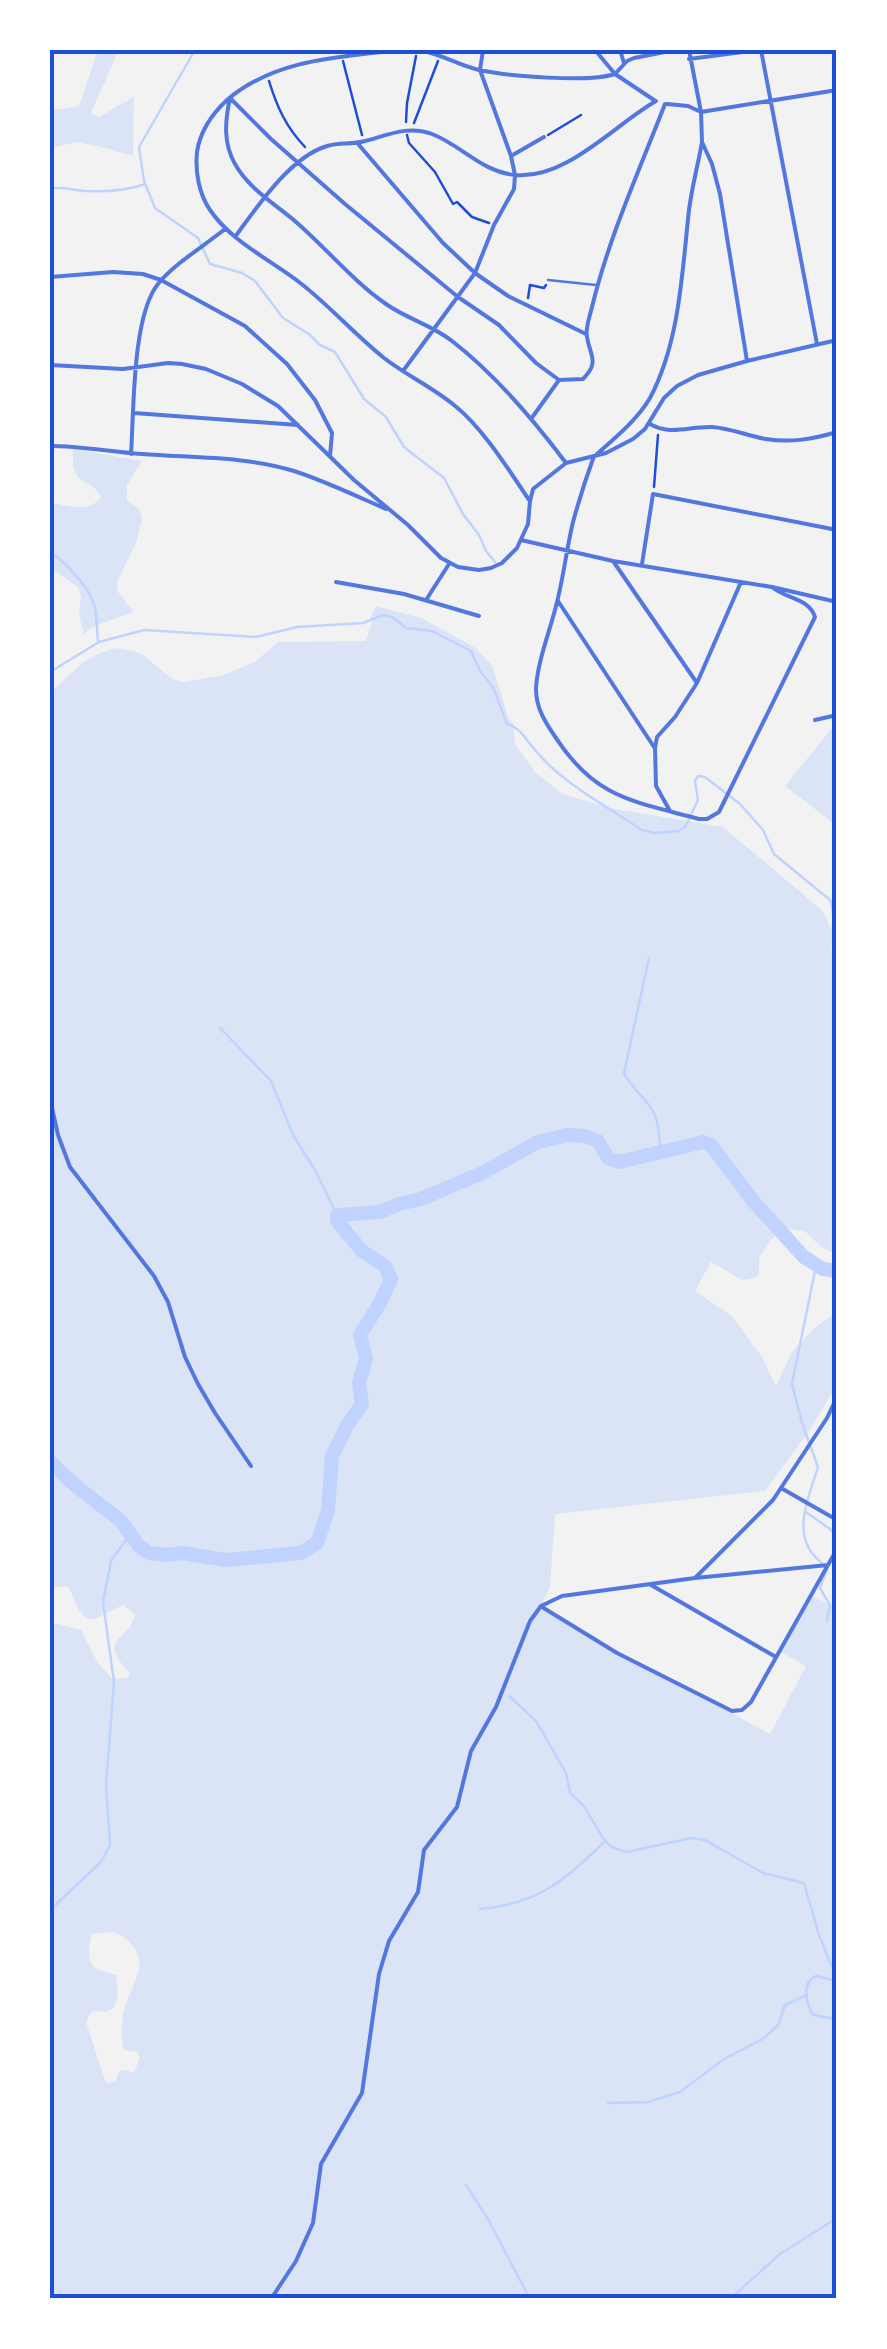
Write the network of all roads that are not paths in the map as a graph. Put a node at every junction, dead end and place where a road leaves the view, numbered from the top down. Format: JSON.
{"nodes":[{"id":1,"x":400,"y":50,"type":"edge"},
{"id":2,"x":417,"y":50,"type":"edge"},
{"id":3,"x":483,"y":50,"type":"edge"},
{"id":4,"x":595,"y":50,"type":"edge"},
{"id":5,"x":620,"y":50,"type":"edge"},
{"id":6,"x":675,"y":50,"type":"edge"},
{"id":7,"x":689,"y":50,"type":"edge"},
{"id":8,"x":760,"y":50,"type":"edge"},
{"id":9,"x":690,"y":59,"type":"junction"},
{"id":10,"x":624,"y":64,"type":"junction"},
{"id":11,"x":480,"y":70,"type":"junction"},
{"id":12,"x":615,"y":74,"type":"junction"},
{"id":13,"x":837,"y":90,"type":"edge"},
{"id":14,"x":230,"y":98,"type":"junction"},
{"id":15,"x":770,"y":101,"type":"junction"},
{"id":16,"x":656,"y":102,"type":"junction"},
{"id":17,"x":665,"y":104,"type":"junction"},
{"id":18,"x":701,"y":112,"type":"junction"},
{"id":19,"x":544,"y":137,"type":"road end"},
{"id":20,"x":360,"y":142,"type":"junction"},
{"id":21,"x":702,"y":142,"type":"junction"},
{"id":22,"x":511,"y":156,"type":"junction"},
{"id":23,"x":298,"y":164,"type":"junction"},
{"id":24,"x":515,"y":175,"type":"junction"},
{"id":25,"x":265,"y":197,"type":"junction"},
{"id":26,"x":225,"y":229,"type":"junction"},
{"id":27,"x":235,"y":237,"type":"junction"},
{"id":28,"x":475,"y":273,"type":"junction"},
{"id":29,"x":50,"y":277,"type":"edge"},
{"id":30,"x":162,"y":280,"type":"junction"},
{"id":31,"x":548,"y":280,"type":"road end"},
{"id":32,"x":598,"y":285,"type":"junction"},
{"id":33,"x":458,"y":297,"type":"junction"},
{"id":34,"x":435,"y":328,"type":"junction"},
{"id":35,"x":586,"y":334,"type":"junction"},
{"id":36,"x":837,"y":340,"type":"edge"},
{"id":37,"x":817,"y":344,"type":"junction"},
{"id":38,"x":747,"y":361,"type":"junction"},
{"id":39,"x":50,"y":365,"type":"edge"},
{"id":40,"x":135,"y":368,"type":"junction"},
{"id":41,"x":402,"y":371,"type":"junction"},
{"id":42,"x":559,"y":380,"type":"junction"},
{"id":43,"x":134,"y":413,"type":"junction"},
{"id":44,"x":531,"y":420,"type":"junction"},
{"id":45,"x":650,"y":424,"type":"junction"},
{"id":46,"x":298,"y":425,"type":"junction"},
{"id":47,"x":837,"y":432,"type":"edge"},
{"id":48,"x":50,"y":446,"type":"edge"},
{"id":49,"x":131,"y":454,"type":"junction"},
{"id":50,"x":330,"y":456,"type":"junction"},
{"id":51,"x":594,"y":456,"type":"junction"},
{"id":52,"x":566,"y":464,"type":"junction"},
{"id":53,"x":530,"y":502,"type":"junction"},
{"id":54,"x":390,"y":511,"type":"junction"},
{"id":55,"x":837,"y":530,"type":"edge"},
{"id":56,"x":522,"y":540,"type":"junction"},
{"id":57,"x":569,"y":551,"type":"junction"},
{"id":58,"x":612,"y":560,"type":"junction"},
{"id":59,"x":449,"y":564,"type":"junction"},
{"id":60,"x":642,"y":564,"type":"junction"},
{"id":61,"x":336,"y":582,"type":"dead end"},
{"id":62,"x":740,"y":582,"type":"junction"},
{"id":63,"x":772,"y":587,"type":"junction"},
{"id":64,"x":426,"y":600,"type":"junction"},
{"id":65,"x":558,"y":601,"type":"junction"},
{"id":66,"x":837,"y":602,"type":"edge"},
{"id":67,"x":479,"y":616,"type":"dead end"},
{"id":68,"x":698,"y":683,"type":"junction"},
{"id":69,"x":837,"y":715,"type":"edge"},
{"id":70,"x":815,"y":720,"type":"dead end"},
{"id":71,"x":655,"y":748,"type":"junction"},
{"id":72,"x":670,"y":811,"type":"junction"},
{"id":73,"x":50,"y":1098,"type":"edge"},
{"id":74,"x":837,"y":1398,"type":"edge"},
{"id":75,"x":251,"y":1466,"type":"dead end"},
{"id":76,"x":781,"y":1488,"type":"junction"},
{"id":77,"x":837,"y":1520,"type":"edge"},
{"id":78,"x":837,"y":1548,"type":"edge"},
{"id":79,"x":828,"y":1565,"type":"junction"},
{"id":80,"x":695,"y":1578,"type":"junction"},
{"id":81,"x":651,"y":1585,"type":"junction"},
{"id":82,"x":540,"y":1606,"type":"junction"},
{"id":83,"x":776,"y":1658,"type":"junction"},
{"id":84,"x":271,"y":2299,"type":"edge"}],
"edges":[{"from":1,"to":14,"type":"street"},
{"from":2,"to":11,"type":"street"},
{"from":3,"to":11,"type":"street"},
{"from":4,"to":12,"type":"street"},
{"from":5,"to":10,"type":"street"},
{"from":6,"to":10,"type":"street"},
{"from":7,"to":9,"type":"street"},
{"from":8,"to":9,"type":"street"},
{"from":8,"to":15,"type":"street"},
{"from":9,"to":18,"type":"street"},
{"from":10,"to":12,"type":"street"},
{"from":11,"to":12,"type":"street"},
{"from":11,"to":22,"type":"street"},
{"from":12,"to":16,"type":"street"},
{"from":13,"to":15,"type":"street"},
{"from":14,"to":23,"type":"street"},
{"from":14,"to":25,"type":"street"},
{"from":14,"to":26,"type":"street"},
{"from":15,"to":18,"type":"street"},
{"from":15,"to":37,"type":"street"},
{"from":16,"to":17,"type":"street"},
{"from":16,"to":24,"type":"street"},
{"from":17,"to":18,"type":"street"},
{"from":17,"to":32,"type":"street"},
{"from":18,"to":21,"type":"street"},
{"from":19,"to":22,"type":"street"},
{"from":20,"to":23,"type":"street"},
{"from":20,"to":24,"type":"street"},
{"from":20,"to":28,"type":"street"},
{"from":21,"to":38,"type":"street"},
{"from":21,"to":51,"type":"street"},
{"from":22,"to":24,"type":"street"},
{"from":23,"to":25,"type":"street"},
{"from":23,"to":33,"type":"street"},
{"from":24,"to":28,"type":"street"},
{"from":25,"to":27,"type":"street"},
{"from":25,"to":34,"type":"street"},
{"from":26,"to":27,"type":"street"},
{"from":26,"to":30,"type":"street"},
{"from":27,"to":41,"type":"street"},
{"from":28,"to":33,"type":"street"},
{"from":28,"to":35,"type":"street"},
{"from":29,"to":30,"type":"street"},
{"from":30,"to":40,"type":"street"},
{"from":30,"to":50,"type":"street"},
{"from":31,"to":32,"type":"lane"},
{"from":32,"to":35,"type":"street"},
{"from":33,"to":34,"type":"street"},
{"from":33,"to":42,"type":"street"},
{"from":34,"to":41,"type":"street"},
{"from":34,"to":44,"type":"street"},
{"from":35,"to":42,"type":"street"},
{"from":36,"to":37,"type":"street"},
{"from":37,"to":38,"type":"street"},
{"from":38,"to":45,"type":"street"},
{"from":39,"to":40,"type":"street"},
{"from":40,"to":43,"type":"street"},
{"from":40,"to":46,"type":"street"},
{"from":41,"to":53,"type":"street"},
{"from":42,"to":44,"type":"street"},
{"from":43,"to":46,"type":"street"},
{"from":43,"to":49,"type":"street"},
{"from":44,"to":52,"type":"street"},
{"from":45,"to":47,"type":"street"},
{"from":45,"to":51,"type":"street"},
{"from":46,"to":50,"type":"street"},
{"from":48,"to":49,"type":"street"},
{"from":49,"to":54,"type":"street"},
{"from":50,"to":54,"type":"street"},
{"from":51,"to":52,"type":"street"},
{"from":51,"to":57,"type":"street"},
{"from":52,"to":53,"type":"street"},
{"from":53,"to":56,"type":"street"},
{"from":54,"to":59,"type":"street"},
{"from":55,"to":60,"type":"street"},
{"from":56,"to":57,"type":"street"},
{"from":56,"to":59,"type":"street"},
{"from":57,"to":58,"type":"street"},
{"from":57,"to":65,"type":"street"},
{"from":58,"to":60,"type":"street"},
{"from":58,"to":68,"type":"street"},
{"from":59,"to":64,"type":"street"},
{"from":60,"to":62,"type":"street"},
{"from":61,"to":64,"type":"street"},
{"from":62,"to":63,"type":"street"},
{"from":62,"to":68,"type":"street"},
{"from":63,"to":66,"type":"street"},
{"from":63,"to":72,"type":"street"},
{"from":64,"to":67,"type":"street"},
{"from":65,"to":71,"type":"street"},
{"from":65,"to":72,"type":"street"},
{"from":68,"to":71,"type":"street"},
{"from":69,"to":70,"type":"street"},
{"from":71,"to":72,"type":"street"},
{"from":73,"to":75,"type":"street"},
{"from":74,"to":76,"type":"street"},
{"from":76,"to":77,"type":"street"},
{"from":76,"to":80,"type":"street"},
{"from":78,"to":79,"type":"street"},
{"from":79,"to":80,"type":"street"},
{"from":79,"to":83,"type":"street"},
{"from":80,"to":81,"type":"street"},
{"from":81,"to":82,"type":"street"},
{"from":81,"to":83,"type":"street"},
{"from":82,"to":83,"type":"street"},
{"from":82,"to":84,"type":"street"}]}
